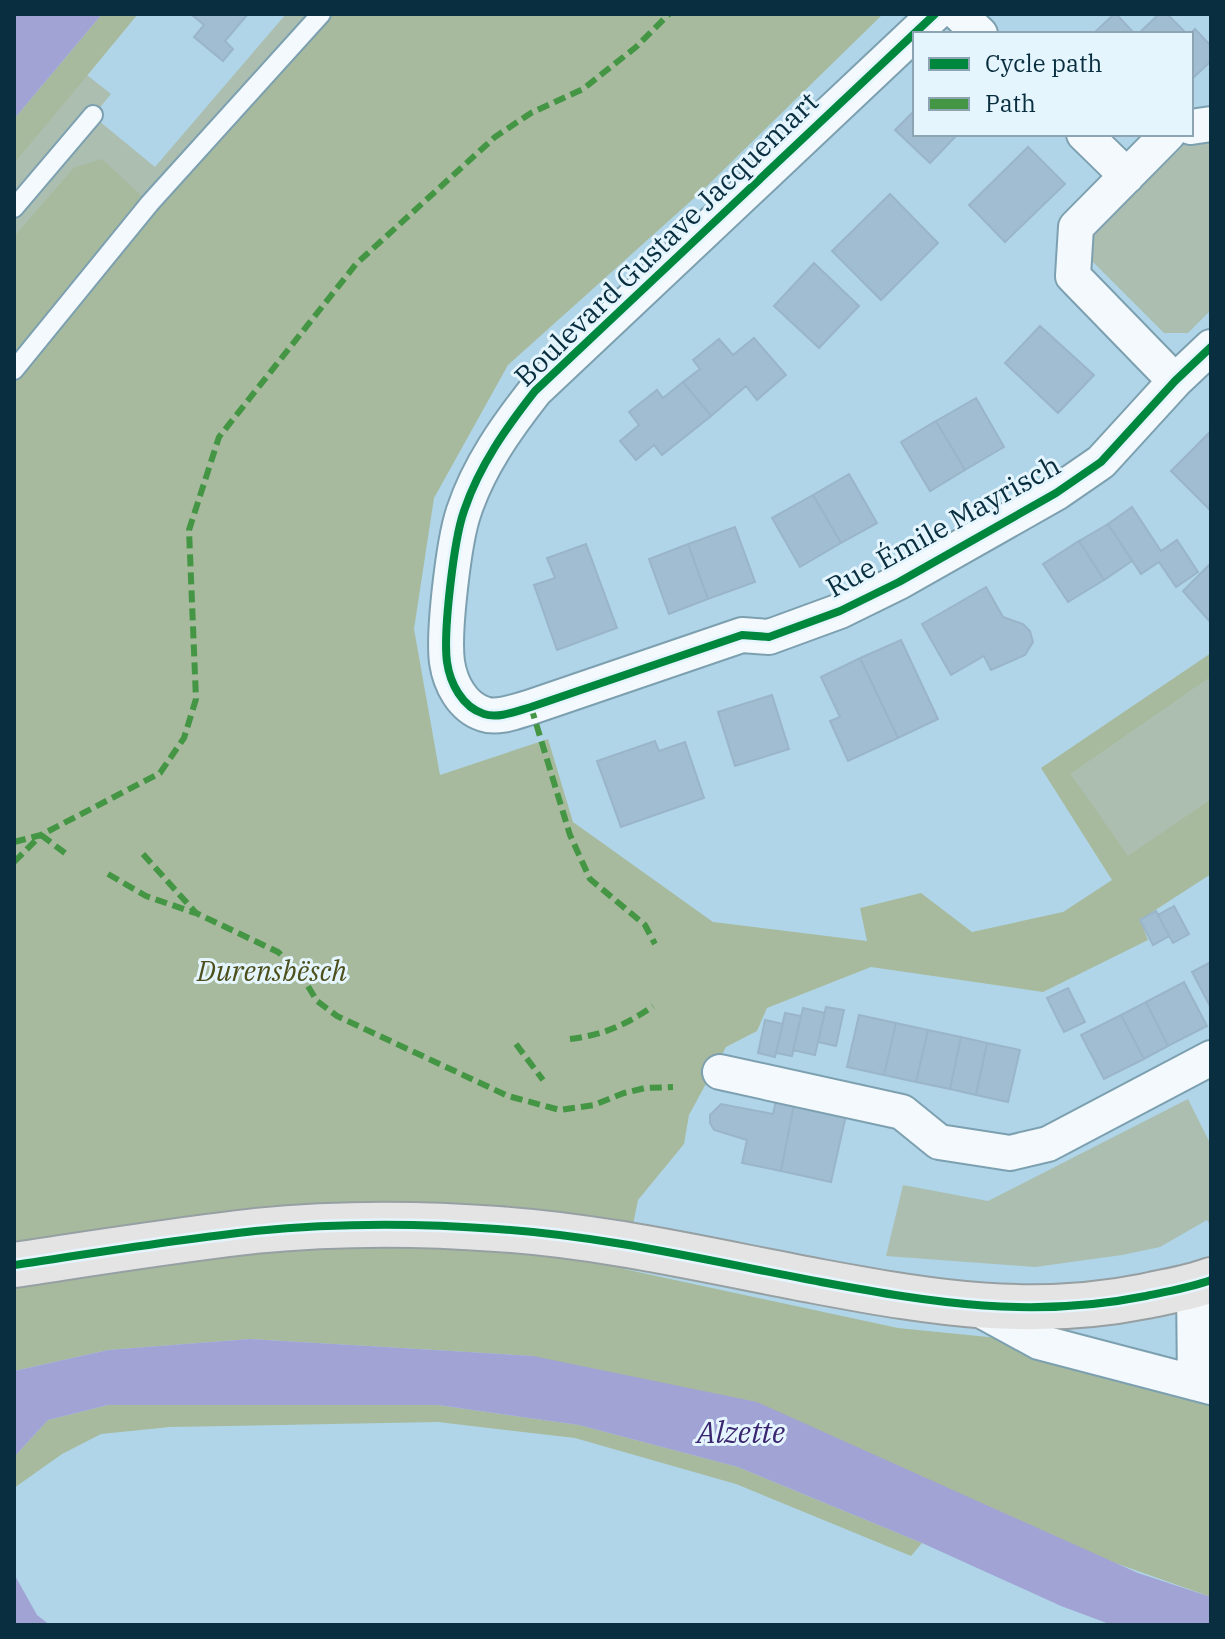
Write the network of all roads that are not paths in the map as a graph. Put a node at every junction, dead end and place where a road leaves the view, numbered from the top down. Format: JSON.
{"nodes":[{"id":1,"x":321,"y":14,"type":"edge"},
{"id":2,"x":935,"y":14,"type":"edge"},
{"id":3,"x":959,"y":14,"type":"edge"},
{"id":4,"x":916,"y":32,"type":"edge"},
{"id":5,"x":978,"y":32,"type":"edge"},
{"id":6,"x":913,"y":35,"type":"edge"},
{"id":7,"x":93,"y":115,"type":"dead end"},
{"id":8,"x":1086,"y":136,"type":"edge"},
{"id":9,"x":1166,"y":136,"type":"edge"},
{"id":10,"x":1127,"y":176,"type":"junction"},
{"id":11,"x":14,"y":208,"type":"edge"},
{"id":12,"x":1211,"y":347,"type":"edge"},
{"id":13,"x":14,"y":370,"type":"edge"},
{"id":14,"x":1175,"y":381,"type":"junction"},
{"id":15,"x":469,"y":707,"type":"joint"},
{"id":16,"x":1211,"y":1058,"type":"edge"},
{"id":17,"x":720,"y":1072,"type":"dead end"},
{"id":18,"x":14,"y":1265,"type":"edge"},
{"id":19,"x":1203,"y":1283,"type":"edge"},
{"id":20,"x":975,"y":1307,"type":"junction"},
{"id":21,"x":1203,"y":1385,"type":"edge"}],
"edges":[{"from":1,"to":13,"type":"lane"},
{"from":2,"to":4,"type":"street","name":"Boulevard Gustave Jacquemart"},
{"from":3,"to":5,"type":"street"},
{"from":6,"to":15,"type":"street","name":"Boulevard Gustave Jacquemart"},
{"from":7,"to":11,"type":"lane"},
{"from":8,"to":10,"type":"street"},
{"from":9,"to":10,"type":"street"},
{"from":10,"to":14,"type":"street"},
{"from":12,"to":14,"type":"street","name":"Rue Émile Mayrisch"},
{"from":14,"to":15,"type":"street","name":"Rue Émile Mayrisch"},
{"from":16,"to":17,"type":"street"},
{"from":18,"to":20,"type":"main road"},
{"from":19,"to":20,"type":"main road"},
{"from":19,"to":21,"type":"street"},
{"from":20,"to":21,"type":"street"}]}
